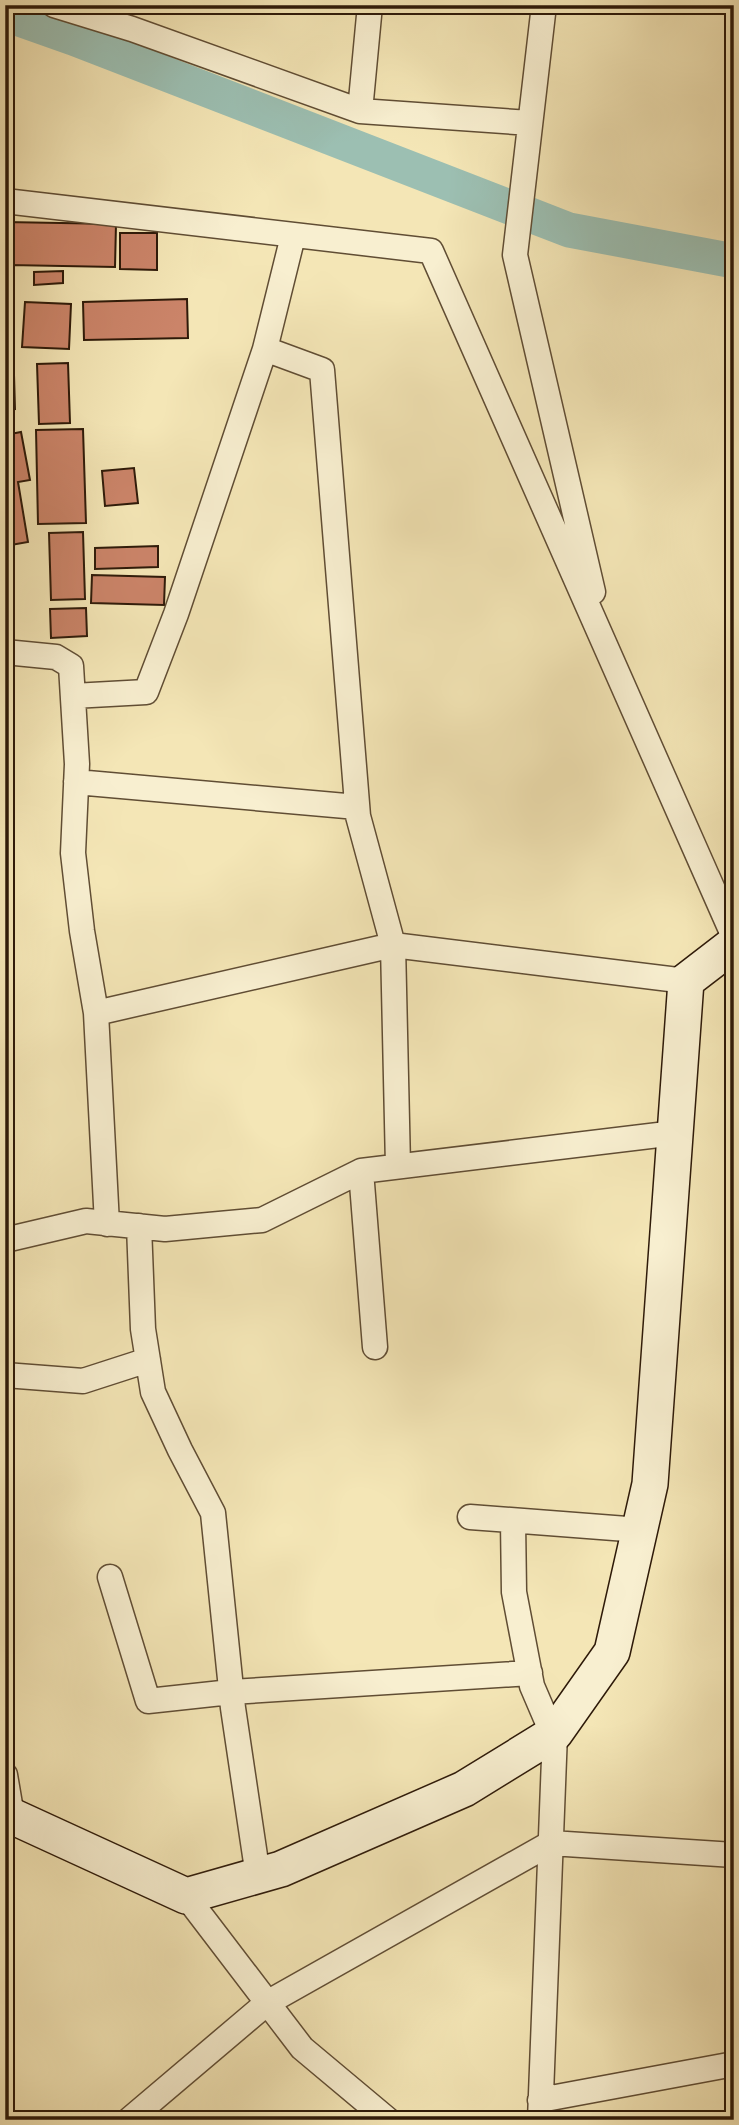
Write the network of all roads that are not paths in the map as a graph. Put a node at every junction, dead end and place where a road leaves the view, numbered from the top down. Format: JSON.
{"nodes":[{"id":1,"x":54,"y":5,"type":"edge"},
{"id":2,"x":370,"y":5,"type":"edge"},
{"id":3,"x":544,"y":5,"type":"edge"},
{"id":4,"x":360,"y":111,"type":"junction"},
{"id":5,"x":529,"y":131,"type":"junction"},
{"id":6,"x":5,"y":201,"type":"edge"},
{"id":7,"x":293,"y":236,"type":"junction"},
{"id":8,"x":265,"y":349,"type":"junction"},
{"id":9,"x":607,"y":650,"type":"junction"},
{"id":10,"x":5,"y":652,"type":"edge"},
{"id":11,"x":73,"y":696,"type":"junction"},
{"id":12,"x":76,"y":782,"type":"junction"},
{"id":13,"x":357,"y":807,"type":"junction"},
{"id":14,"x":734,"y":937,"type":"edge"},
{"id":15,"x":734,"y":944,"type":"edge"},
{"id":16,"x":393,"y":945,"type":"junction"},
{"id":17,"x":686,"y":981,"type":"junction"},
{"id":18,"x":96,"y":1013,"type":"junction"},
{"id":19,"x":675,"y":1133,"type":"junction"},
{"id":20,"x":398,"y":1166,"type":"junction"},
{"id":21,"x":362,"y":1171,"type":"junction"},
{"id":22,"x":107,"y":1224,"type":"junction"},
{"id":23,"x":139,"y":1226,"type":"junction"},
{"id":24,"x":5,"y":1240,"type":"edge"},
{"id":25,"x":375,"y":1347,"type":"dead end"},
{"id":26,"x":148,"y":1360,"type":"junction"},
{"id":27,"x":5,"y":1375,"type":"edge"},
{"id":28,"x":470,"y":1517,"type":"dead end"},
{"id":29,"x":513,"y":1521,"type":"junction"},
{"id":30,"x":639,"y":1530,"type":"junction"},
{"id":31,"x":110,"y":1577,"type":"dead end"},
{"id":32,"x":530,"y":1672,"type":"junction"},
{"id":33,"x":231,"y":1692,"type":"junction"},
{"id":34,"x":554,"y":1734,"type":"junction"},
{"id":35,"x":5,"y":1775,"type":"edge"},
{"id":36,"x":9,"y":1815,"type":"edge"},
{"id":37,"x":551,"y":1843,"type":"junction"},
{"id":38,"x":733,"y":1857,"type":"edge"},
{"id":39,"x":258,"y":1876,"type":"junction"},
{"id":40,"x":186,"y":1896,"type":"junction"},
{"id":41,"x":267,"y":2003,"type":"junction"},
{"id":42,"x":734,"y":2064,"type":"edge"},
{"id":43,"x":540,"y":2110,"type":"edge"},
{"id":44,"x":129,"y":2120,"type":"edge"},
{"id":45,"x":388,"y":2120,"type":"edge"}],
"edges":[{"from":1,"to":4,"type":"street"},
{"from":2,"to":4,"type":"street"},
{"from":3,"to":5,"type":"street"},
{"from":4,"to":5,"type":"street"},
{"from":5,"to":9,"type":"street"},
{"from":6,"to":7,"type":"street"},
{"from":7,"to":8,"type":"street"},
{"from":7,"to":9,"type":"street"},
{"from":8,"to":11,"type":"street"},
{"from":8,"to":13,"type":"street"},
{"from":9,"to":14,"type":"street"},
{"from":10,"to":11,"type":"street"},
{"from":11,"to":12,"type":"street"},
{"from":12,"to":13,"type":"street"},
{"from":12,"to":18,"type":"street"},
{"from":13,"to":16,"type":"street"},
{"from":15,"to":17,"type":"main road"},
{"from":16,"to":17,"type":"street"},
{"from":16,"to":18,"type":"street"},
{"from":16,"to":20,"type":"street"},
{"from":17,"to":19,"type":"main road"},
{"from":18,"to":22,"type":"street"},
{"from":19,"to":20,"type":"street"},
{"from":19,"to":30,"type":"main road"},
{"from":20,"to":21,"type":"street"},
{"from":21,"to":23,"type":"street"},
{"from":21,"to":25,"type":"street"},
{"from":22,"to":23,"type":"street"},
{"from":22,"to":24,"type":"street"},
{"from":23,"to":26,"type":"street"},
{"from":26,"to":27,"type":"street"},
{"from":26,"to":33,"type":"street"},
{"from":28,"to":29,"type":"street"},
{"from":29,"to":30,"type":"street"},
{"from":29,"to":32,"type":"street"},
{"from":30,"to":34,"type":"main road"},
{"from":31,"to":33,"type":"street"},
{"from":32,"to":33,"type":"street"},
{"from":32,"to":34,"type":"street"},
{"from":33,"to":39,"type":"street"},
{"from":34,"to":37,"type":"street"},
{"from":34,"to":39,"type":"main road"},
{"from":35,"to":36,"type":"street"},
{"from":36,"to":40,"type":"main road"},
{"from":37,"to":38,"type":"street"},
{"from":37,"to":41,"type":"street"},
{"from":37,"to":43,"type":"street"},
{"from":39,"to":40,"type":"main road"},
{"from":40,"to":41,"type":"street"},
{"from":41,"to":44,"type":"street"},
{"from":41,"to":45,"type":"street"},
{"from":42,"to":43,"type":"street"}]}
